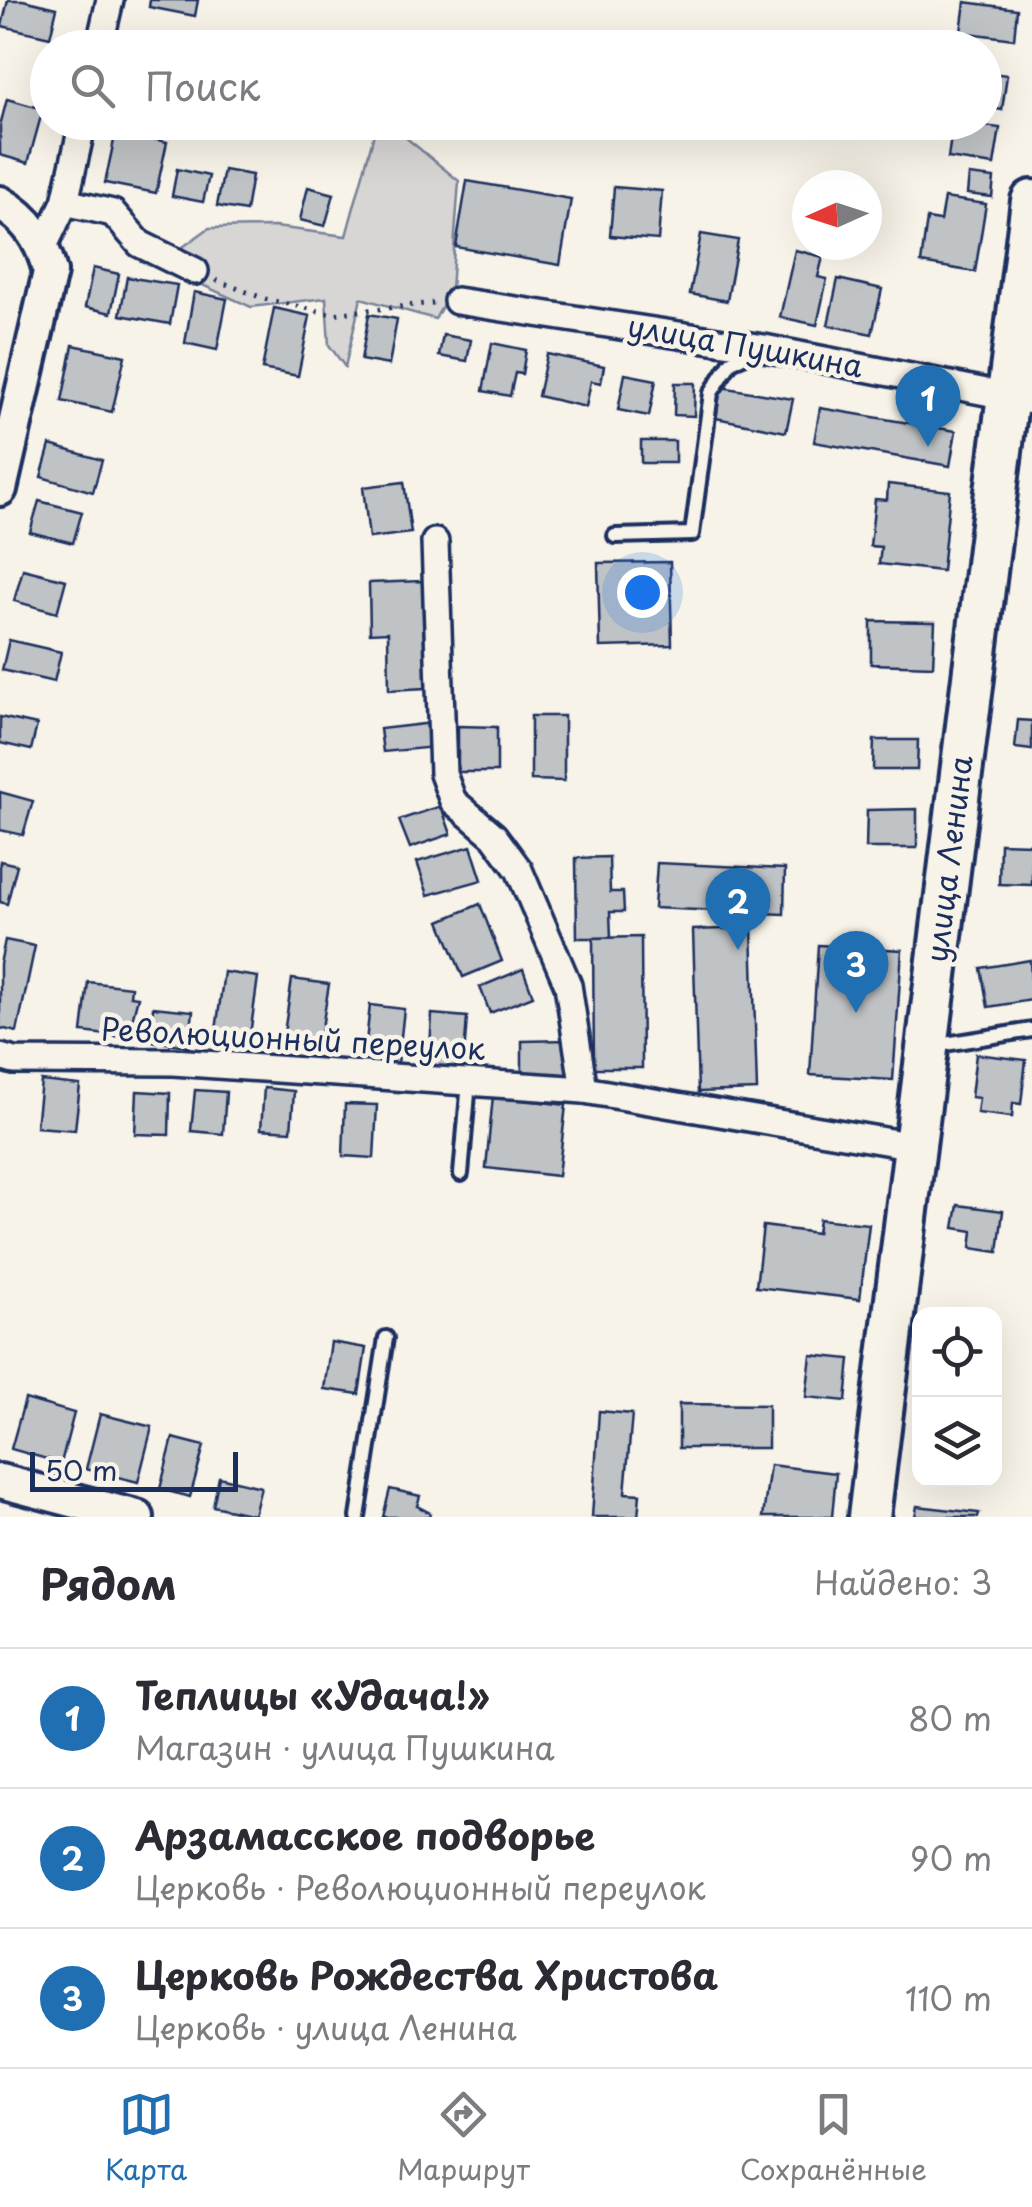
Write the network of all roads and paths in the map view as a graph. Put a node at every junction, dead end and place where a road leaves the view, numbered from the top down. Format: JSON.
{"nodes":[{"id":1,"x":110,"y":0,"type":"edge"},
{"id":2,"x":103,"y":30,"type":"edge"},
{"id":3,"x":79,"y":140,"type":"edge"},
{"id":4,"x":1032,"y":201,"type":"edge"},
{"id":5,"x":0,"y":202,"type":"edge"},
{"id":6,"x":65,"y":202,"type":"junction"},
{"id":7,"x":44,"y":246,"type":"junction"},
{"id":8,"x":195,"y":271,"type":"joint"},
{"id":9,"x":457,"y":301,"type":"dead end"},
{"id":10,"x":407,"y":304,"type":"dead end"},
{"id":11,"x":764,"y":348,"type":"junction"},
{"id":12,"x":1020,"y":398,"type":"edge"},
{"id":13,"x":0,"y":488,"type":"edge"},
{"id":14,"x":615,"y":536,"type":"dead end"},
{"id":15,"x":435,"y":542,"type":"dead end"},
{"id":16,"x":1032,"y":1030,"type":"edge"},
{"id":17,"x":926,"y":1047,"type":"junction"},
{"id":18,"x":0,"y":1057,"type":"edge"},
{"id":19,"x":469,"y":1082,"type":"junction"},
{"id":20,"x":584,"y":1090,"type":"junction"},
{"id":21,"x":914,"y":1146,"type":"junction"},
{"id":22,"x":461,"y":1174,"type":"dead end"},
{"id":23,"x":386,"y":1338,"type":"dead end"},
{"id":24,"x":0,"y":1480,"type":"edge"},
{"id":25,"x":138,"y":1517,"type":"edge"},
{"id":26,"x":358,"y":1517,"type":"edge"},
{"id":27,"x":869,"y":1517,"type":"edge"}],
"edges":[{"from":1,"to":2,"type":"street"},
{"from":3,"to":6,"type":"street"},
{"from":4,"to":12,"type":"main road","name":"улица Ленина"},
{"from":5,"to":7,"type":"street"},
{"from":6,"to":7,"type":"street"},
{"from":6,"to":8,"type":"street"},
{"from":7,"to":13,"type":"street"},
{"from":8,"to":10,"type":"path"},
{"from":9,"to":11,"type":"street","name":"улица Пушкина"},
{"from":11,"to":12,"type":"street","name":"улица Пушкина"},
{"from":11,"to":14,"type":"lane"},
{"from":12,"to":17,"type":"main road","name":"улица Ленина"},
{"from":15,"to":20,"type":"street"},
{"from":16,"to":17,"type":"lane"},
{"from":17,"to":21,"type":"main road","name":"улица Ленина"},
{"from":18,"to":19,"type":"street","name":"Революционный переулок"},
{"from":19,"to":20,"type":"street","name":"Революционный переулок"},
{"from":19,"to":22,"type":"lane"},
{"from":20,"to":21,"type":"street","name":"Революционный переулок"},
{"from":21,"to":27,"type":"main road","name":"улица Ленина"},
{"from":23,"to":26,"type":"lane"},
{"from":24,"to":25,"type":"street"}]}
